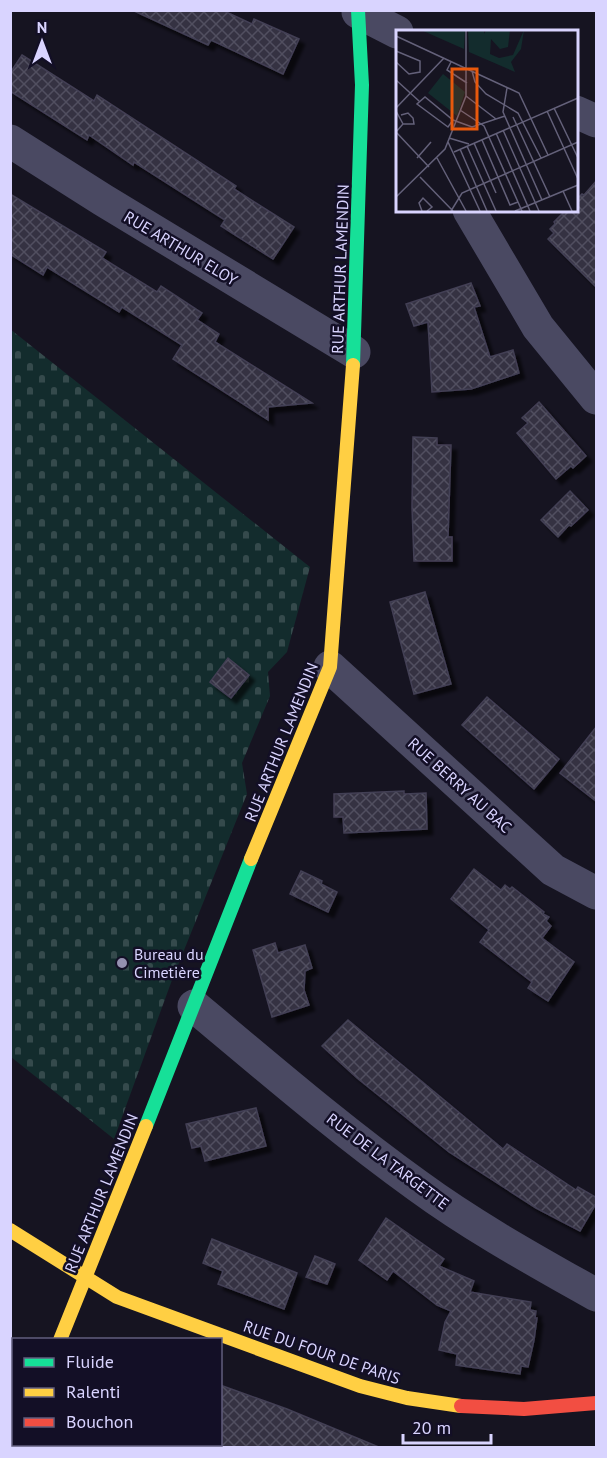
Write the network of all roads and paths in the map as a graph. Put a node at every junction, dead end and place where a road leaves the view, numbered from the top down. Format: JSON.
{"nodes":[{"id":1,"x":358,"y":11,"type":"edge"},
{"id":2,"x":396,"y":31,"type":"edge"},
{"id":3,"x":577,"y":112,"type":"edge"},
{"id":4,"x":597,"y":121,"type":"edge"},
{"id":5,"x":10,"y":141,"type":"edge"},
{"id":6,"x":470,"y":212,"type":"edge"},
{"id":7,"x":354,"y":352,"type":"junction"},
{"id":8,"x":597,"y":398,"type":"edge"},
{"id":9,"x":330,"y":667,"type":"junction"},
{"id":10,"x":597,"y":893,"type":"edge"},
{"id":11,"x":194,"y":1006,"type":"junction"},
{"id":12,"x":12,"y":1239,"type":"edge"},
{"id":13,"x":83,"y":1279,"type":"junction"},
{"id":14,"x":597,"y":1295,"type":"edge"},
{"id":15,"x":61,"y":1338,"type":"edge"},
{"id":16,"x":597,"y":1403,"type":"edge"}],
"edges":[{"from":1,"to":2,"type":"street"},
{"from":1,"to":7,"type":"street","name":"RUE ARTHUR LAMENDIN"},
{"from":3,"to":4,"type":"street"},
{"from":5,"to":7,"type":"street","name":"RUE ARTHUR ELOY"},
{"from":6,"to":8,"type":"street"},
{"from":7,"to":9,"type":"street","name":"RUE ARTHUR LAMENDIN"},
{"from":9,"to":10,"type":"street","name":"RUE BERRY AU BAC"},
{"from":9,"to":11,"type":"street","name":"RUE ARTHUR LAMENDIN"},
{"from":11,"to":13,"type":"street","name":"RUE ARTHUR LAMENDIN"},
{"from":11,"to":14,"type":"street","name":"RUE DE LA TARGETTE"},
{"from":12,"to":13,"type":"street","name":"RUE DU FOUR DE PARIS"},
{"from":13,"to":15,"type":"street","name":"RUE ARTHUR LAMENDIN"},
{"from":13,"to":16,"type":"street","name":"RUE DU FOUR DE PARIS"}]}
